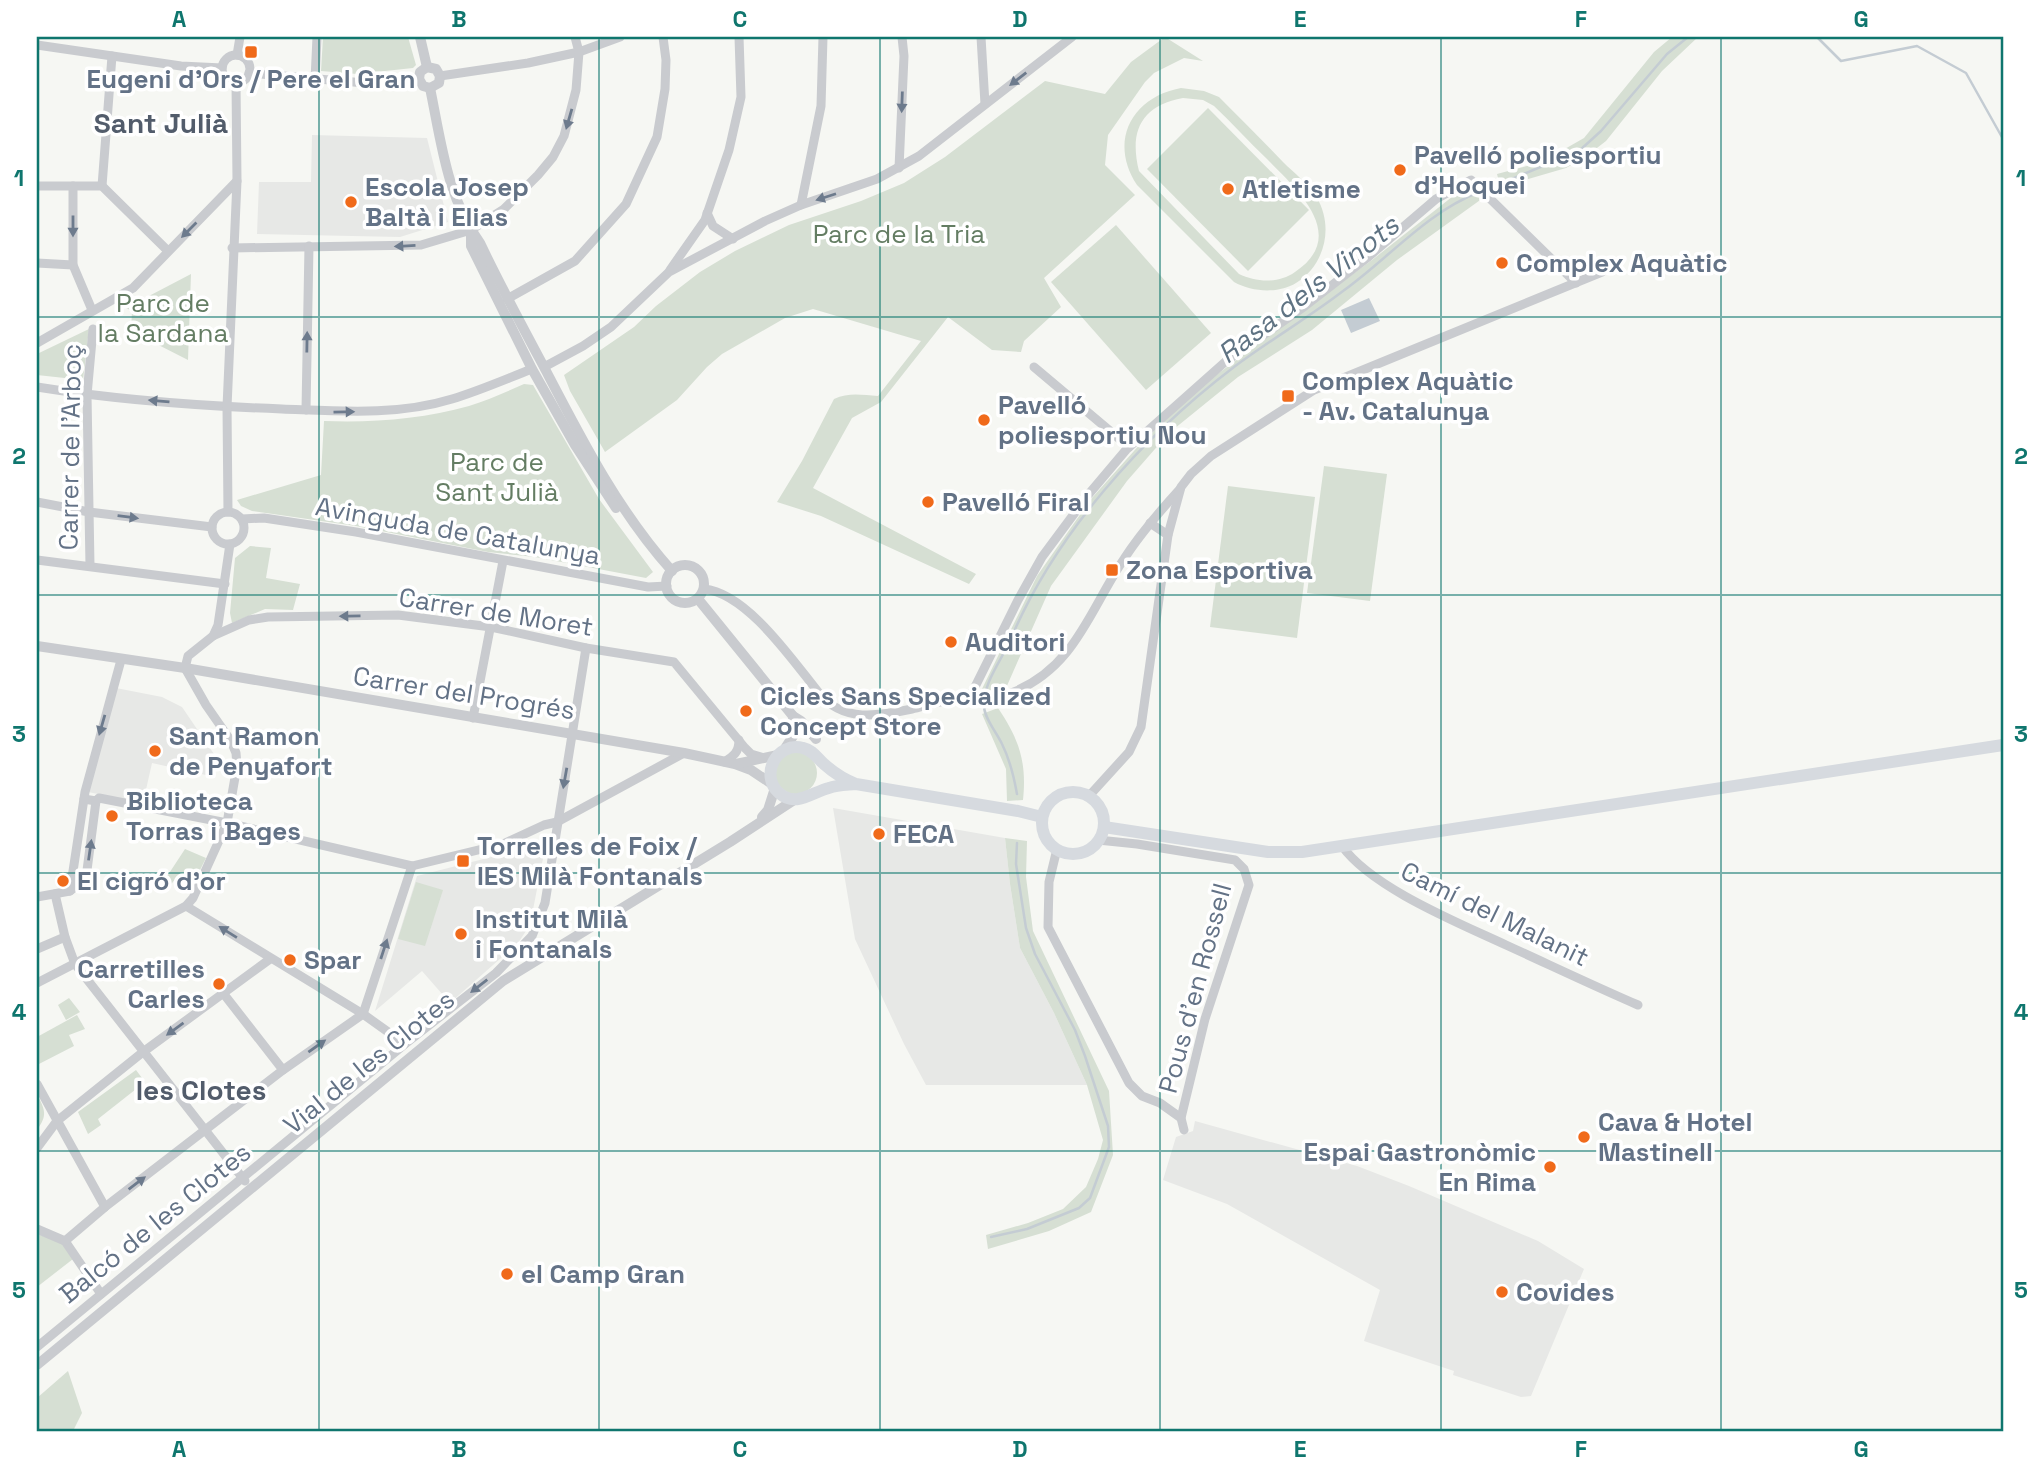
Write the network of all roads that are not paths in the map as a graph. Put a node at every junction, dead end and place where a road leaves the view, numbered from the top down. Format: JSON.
{"nodes":[{"id":1,"x":240,"y":37,"type":"edge"},
{"id":2,"x":317,"y":37,"type":"edge"},
{"id":3,"x":420,"y":37,"type":"edge"},
{"id":4,"x":575,"y":37,"type":"edge"},
{"id":5,"x":620,"y":37,"type":"edge"},
{"id":6,"x":663,"y":37,"type":"edge"},
{"id":7,"x":739,"y":37,"type":"edge"},
{"id":8,"x":823,"y":37,"type":"edge"},
{"id":9,"x":902,"y":37,"type":"edge"},
{"id":10,"x":981,"y":37,"type":"edge"},
{"id":11,"x":1072,"y":37,"type":"edge"},
{"id":12,"x":37,"y":44,"type":"edge"},
{"id":13,"x":579,"y":52,"type":"junction"},
{"id":14,"x":112,"y":55,"type":"junction"},
{"id":15,"x":237,"y":55,"type":"junction"},
{"id":16,"x":427,"y":67,"type":"junction"},
{"id":17,"x":222,"y":68,"type":"junction"},
{"id":18,"x":249,"y":73,"type":"junction"},
{"id":19,"x":440,"y":76,"type":"junction"},
{"id":20,"x":419,"y":79,"type":"junction"},
{"id":21,"x":315,"y":80,"type":"junction"},
{"id":22,"x":236,"y":83,"type":"junction"},
{"id":23,"x":430,"y":88,"type":"junction"},
{"id":24,"x":985,"y":104,"type":"junction"},
{"id":25,"x":899,"y":168,"type":"junction"},
{"id":26,"x":237,"y":181,"type":"junction"},
{"id":27,"x":37,"y":186,"type":"edge"},
{"id":28,"x":73,"y":186,"type":"junction"},
{"id":29,"x":102,"y":187,"type":"junction"},
{"id":30,"x":801,"y":205,"type":"junction"},
{"id":31,"x":708,"y":213,"type":"junction"},
{"id":32,"x":471,"y":230,"type":"junction"},
{"id":33,"x":733,"y":239,"type":"junction"},
{"id":34,"x":309,"y":246,"type":"junction"},
{"id":35,"x":232,"y":248,"type":"junction"},
{"id":36,"x":167,"y":251,"type":"junction"},
{"id":37,"x":37,"y":263,"type":"edge"},
{"id":38,"x":73,"y":265,"type":"junction"},
{"id":39,"x":670,"y":272,"type":"junction"},
{"id":40,"x":1602,"y":272,"type":"dead end"},
{"id":41,"x":1576,"y":283,"type":"junction"},
{"id":42,"x":507,"y":299,"type":"junction"},
{"id":43,"x":92,"y":310,"type":"junction"},
{"id":44,"x":93,"y":330,"type":"dead end"},
{"id":45,"x":37,"y":342,"type":"edge"},
{"id":46,"x":538,"y":368,"type":"junction"},
{"id":47,"x":1034,"y":368,"type":"dead end"},
{"id":48,"x":37,"y":387,"type":"edge"},
{"id":49,"x":87,"y":395,"type":"junction"},
{"id":50,"x":227,"y":407,"type":"junction"},
{"id":51,"x":306,"y":410,"type":"junction"},
{"id":52,"x":1129,"y":447,"type":"junction"},
{"id":53,"x":1181,"y":488,"type":"junction"},
{"id":54,"x":37,"y":502,"type":"edge"},
{"id":55,"x":1161,"y":509,"type":"junction"},
{"id":56,"x":89,"y":512,"type":"junction"},
{"id":57,"x":228,"y":512,"type":"junction"},
{"id":58,"x":242,"y":519,"type":"junction"},
{"id":59,"x":1172,"y":522,"type":"junction"},
{"id":60,"x":1150,"y":523,"type":"junction"},
{"id":61,"x":212,"y":527,"type":"junction"},
{"id":62,"x":1168,"y":535,"type":"junction"},
{"id":63,"x":230,"y":544,"type":"junction"},
{"id":64,"x":37,"y":560,"type":"edge"},
{"id":65,"x":503,"y":561,"type":"junction"},
{"id":66,"x":90,"y":566,"type":"junction"},
{"id":67,"x":669,"y":578,"type":"junction"},
{"id":68,"x":225,"y":584,"type":"junction"},
{"id":69,"x":701,"y":594,"type":"junction"},
{"id":70,"x":491,"y":627,"type":"junction"},
{"id":71,"x":213,"y":636,"type":"junction"},
{"id":72,"x":37,"y":646,"type":"edge"},
{"id":73,"x":586,"y":648,"type":"junction"},
{"id":74,"x":121,"y":660,"type":"junction"},
{"id":75,"x":186,"y":668,"type":"junction"},
{"id":76,"x":970,"y":699,"type":"junction"},
{"id":77,"x":793,"y":716,"type":"junction"},
{"id":78,"x":473,"y":718,"type":"junction"},
{"id":79,"x":572,"y":734,"type":"junction"},
{"id":80,"x":816,"y":739,"type":"joint"},
{"id":81,"x":738,"y":740,"type":"junction"},
{"id":82,"x":2003,"y":745,"type":"edge"},
{"id":83,"x":781,"y":752,"type":"junction"},
{"id":84,"x":684,"y":753,"type":"junction"},
{"id":85,"x":764,"y":758,"type":"junction"},
{"id":86,"x":819,"y":759,"type":"junction"},
{"id":87,"x":729,"y":763,"type":"junction"},
{"id":88,"x":856,"y":784,"type":"junction"},
{"id":89,"x":773,"y":786,"type":"junction"},
{"id":90,"x":815,"y":793,"type":"junction"},
{"id":91,"x":1089,"y":796,"type":"junction"},
{"id":92,"x":84,"y":799,"type":"junction"},
{"id":93,"x":794,"y":800,"type":"junction"},
{"id":94,"x":96,"y":801,"type":"junction"},
{"id":95,"x":1042,"y":817,"type":"junction"},
{"id":96,"x":556,"y":822,"type":"junction"},
{"id":97,"x":227,"y":823,"type":"junction"},
{"id":98,"x":753,"y":827,"type":"junction"},
{"id":99,"x":1104,"y":827,"type":"junction"},
{"id":100,"x":1098,"y":840,"type":"junction"},
{"id":101,"x":1342,"y":846,"type":"junction"},
{"id":102,"x":1057,"y":849,"type":"junction"},
{"id":103,"x":412,"y":866,"type":"junction"},
{"id":104,"x":70,"y":891,"type":"junction"},
{"id":105,"x":55,"y":894,"type":"junction"},
{"id":106,"x":37,"y":897,"type":"edge"},
{"id":107,"x":186,"y":906,"type":"junction"},
{"id":108,"x":65,"y":937,"type":"junction"},
{"id":109,"x":37,"y":949,"type":"edge"},
{"id":110,"x":270,"y":959,"type":"junction"},
{"id":111,"x":75,"y":964,"type":"junction"},
{"id":112,"x":37,"y":983,"type":"edge"},
{"id":113,"x":223,"y":993,"type":"junction"},
{"id":114,"x":1638,"y":1005,"type":"dead end"},
{"id":115,"x":363,"y":1014,"type":"junction"},
{"id":116,"x":405,"y":1044,"type":"junction"},
{"id":117,"x":143,"y":1052,"type":"junction"},
{"id":118,"x":284,"y":1070,"type":"junction"},
{"id":119,"x":37,"y":1084,"type":"edge"},
{"id":120,"x":1181,"y":1118,"type":"junction"},
{"id":121,"x":57,"y":1121,"type":"junction"},
{"id":122,"x":1185,"y":1130,"type":"dead end"},
{"id":123,"x":204,"y":1132,"type":"junction"},
{"id":124,"x":37,"y":1148,"type":"edge"},
{"id":125,"x":242,"y":1178,"type":"junction"},
{"id":126,"x":250,"y":1188,"type":"junction"},
{"id":127,"x":105,"y":1207,"type":"junction"},
{"id":128,"x":37,"y":1229,"type":"edge"},
{"id":129,"x":65,"y":1241,"type":"junction"},
{"id":130,"x":102,"y":1294,"type":"junction"},
{"id":131,"x":37,"y":1347,"type":"edge"},
{"id":132,"x":37,"y":1365,"type":"edge"}],
"edges":[{"from":1,"to":15,"type":"street"},
{"from":2,"to":21,"type":"street"},
{"from":3,"to":16,"type":"street"},
{"from":4,"to":13,"type":"street"},
{"from":5,"to":13,"type":"street"},
{"from":6,"to":42,"type":"street"},
{"from":7,"to":31,"type":"street"},
{"from":8,"to":30,"type":"street"},
{"from":9,"to":25,"type":"street","one_way":true},
{"from":10,"to":24,"type":"street"},
{"from":11,"to":24,"type":"street","one_way":true},
{"from":12,"to":14,"type":"street"},
{"from":13,"to":19,"type":"street"},
{"from":13,"to":32,"type":"street","one_way":true},
{"from":14,"to":17,"type":"street"},
{"from":14,"to":29,"type":"street"},
{"from":15,"to":17,"type":"street"},
{"from":15,"to":18,"type":"street"},
{"from":16,"to":19,"type":"street"},
{"from":16,"to":20,"type":"street"},
{"from":17,"to":22,"type":"street"},
{"from":18,"to":21,"type":"street"},
{"from":18,"to":22,"type":"street"},
{"from":19,"to":23,"type":"street"},
{"from":20,"to":21,"type":"street"},
{"from":20,"to":23,"type":"street"},
{"from":22,"to":26,"type":"street"},
{"from":23,"to":32,"type":"street"},
{"from":24,"to":25,"type":"street"},
{"from":25,"to":30,"type":"street","one_way":true},
{"from":26,"to":35,"type":"street"},
{"from":26,"to":36,"type":"street","one_way":true},
{"from":27,"to":28,"type":"street"},
{"from":28,"to":29,"type":"street"},
{"from":28,"to":38,"type":"street","one_way":true},
{"from":29,"to":36,"type":"street"},
{"from":30,"to":33,"type":"street"},
{"from":31,"to":33,"type":"street"},
{"from":31,"to":39,"type":"street"},
{"from":32,"to":34,"type":"street","one_way":true},
{"from":32,"to":42,"type":"street"},
{"from":32,"to":46,"type":"street"},
{"from":33,"to":39,"type":"street"},
{"from":34,"to":35,"type":"street"},
{"from":51,"to":34,"type":"street","one_way":true},
{"from":35,"to":50,"type":"street"},
{"from":36,"to":43,"type":"street"},
{"from":37,"to":38,"type":"street"},
{"from":38,"to":43,"type":"street"},
{"from":39,"to":46,"type":"street"},
{"from":40,"to":41,"type":"street"},
{"from":41,"to":52,"type":"street"},
{"from":41,"to":53,"type":"street"},
{"from":42,"to":46,"type":"street"},
{"from":43,"to":45,"type":"street"},
{"from":44,"to":49,"type":"street","name":"Carrer de l'Arboç"},
{"from":51,"to":46,"type":"street","one_way":true},
{"from":46,"to":67,"type":"street"},
{"from":47,"to":52,"type":"street"},
{"from":48,"to":49,"type":"street"},
{"from":50,"to":49,"type":"street","one_way":true},
{"from":49,"to":56,"type":"street","name":"Carrer de l'Arboç"},
{"from":50,"to":51,"type":"street"},
{"from":50,"to":57,"type":"street"},
{"from":52,"to":76,"type":"street"},
{"from":53,"to":55,"type":"street"},
{"from":53,"to":59,"type":"street"},
{"from":54,"to":56,"type":"street"},
{"from":55,"to":59,"type":"street"},
{"from":55,"to":60,"type":"street"},
{"from":55,"to":62,"type":"street"},
{"from":56,"to":61,"type":"street","one_way":true},
{"from":56,"to":66,"type":"street","name":"Carrer de l'Arboç"},
{"from":57,"to":58,"type":"street"},
{"from":57,"to":61,"type":"street"},
{"from":58,"to":63,"type":"street"},
{"from":58,"to":65,"type":"street","name":"Avinguda de Catalunya"},
{"from":59,"to":62,"type":"street"},
{"from":60,"to":62,"type":"street"},
{"from":60,"to":76,"type":"street"},
{"from":61,"to":63,"type":"street"},
{"from":62,"to":91,"type":"street"},
{"from":63,"to":68,"type":"street"},
{"from":64,"to":66,"type":"street"},
{"from":65,"to":67,"type":"street","name":"Avinguda de Catalunya"},
{"from":65,"to":70,"type":"street"},
{"from":66,"to":68,"type":"street"},
{"from":67,"to":69,"type":"street"},
{"from":67,"to":69,"type":"street"},
{"from":68,"to":71,"type":"street"},
{"from":69,"to":76,"type":"street"},
{"from":69,"to":77,"type":"street"},
{"from":70,"to":71,"type":"street","name":"Carrer de Moret","one_way":true},
{"from":70,"to":73,"type":"street","name":"Carrer de Moret"},
{"from":70,"to":78,"type":"street"},
{"from":71,"to":75,"type":"street","name":"Carrer de Moret"},
{"from":72,"to":74,"type":"street","name":"Carrer del Progrés"},
{"from":73,"to":79,"type":"street","name":"Balcó de les Clotes"},
{"from":73,"to":81,"type":"street","name":"Carrer de Moret"},
{"from":74,"to":75,"type":"street","name":"Carrer del Progrés"},
{"from":74,"to":92,"type":"street","one_way":true},
{"from":75,"to":78,"type":"street","name":"Carrer del Progrés"},
{"from":75,"to":97,"type":"street"},
{"from":77,"to":80,"type":"street"},
{"from":77,"to":83,"type":"street"},
{"from":78,"to":79,"type":"street","name":"Carrer del Progrés"},
{"from":79,"to":84,"type":"street","name":"Carrer del Progrés"},
{"from":79,"to":96,"type":"street","name":"Balcó de les Clotes","one_way":true},
{"from":80,"to":86,"type":"main road"},
{"from":81,"to":85,"type":"street","name":"Carrer de Moret"},
{"from":81,"to":87,"type":"street"},
{"from":82,"to":101,"type":"main road"},
{"from":83,"to":85,"type":"street","name":"Carrer del Progrés"},
{"from":83,"to":86,"type":"main road"},
{"from":83,"to":89,"type":"main road"},
{"from":84,"to":87,"type":"street","name":"Carrer del Progrés"},
{"from":84,"to":96,"type":"street"},
{"from":85,"to":87,"type":"street","name":"Carrer del Progrés"},
{"from":86,"to":88,"type":"main road"},
{"from":86,"to":90,"type":"main road"},
{"from":87,"to":89,"type":"street","name":"Carrer del Progrés"},
{"from":88,"to":90,"type":"main road"},
{"from":88,"to":95,"type":"main road"},
{"from":89,"to":93,"type":"main road"},
{"from":89,"to":98,"type":"street","name":"Vial de les Clotes"},
{"from":90,"to":93,"type":"main road"},
{"from":91,"to":95,"type":"main road"},
{"from":91,"to":99,"type":"main road"},
{"from":92,"to":94,"type":"street"},
{"from":92,"to":104,"type":"street"},
{"from":93,"to":98,"type":"street","name":"Vial de les Clotes"},
{"from":94,"to":97,"type":"street"},
{"from":104,"to":94,"type":"street","one_way":true},
{"from":95,"to":102,"type":"main road"},
{"from":96,"to":103,"type":"street"},
{"from":96,"to":116,"type":"street","name":"Balcó de les Clotes","one_way":true},
{"from":97,"to":103,"type":"street"},
{"from":97,"to":107,"type":"street"},
{"from":98,"to":126,"type":"street","name":"Vial de les Clotes"},
{"from":99,"to":100,"type":"main road"},
{"from":99,"to":101,"type":"main road"},
{"from":100,"to":102,"type":"main road"},
{"from":100,"to":120,"type":"street","name":"Pous d'en Rossell"},
{"from":101,"to":114,"type":"street","name":"Camí del Malanit"},
{"from":102,"to":120,"type":"street"},
{"from":115,"to":103,"type":"street","one_way":true},
{"from":104,"to":105,"type":"street"},
{"from":105,"to":106,"type":"street"},
{"from":105,"to":108,"type":"street"},
{"from":110,"to":107,"type":"street","one_way":true},
{"from":107,"to":111,"type":"street"},
{"from":108,"to":109,"type":"street"},
{"from":108,"to":111,"type":"street"},
{"from":110,"to":113,"type":"street"},
{"from":110,"to":115,"type":"street"},
{"from":111,"to":112,"type":"street"},
{"from":111,"to":117,"type":"street"},
{"from":113,"to":117,"type":"street","one_way":true},
{"from":113,"to":118,"type":"street"},
{"from":115,"to":116,"type":"street"},
{"from":118,"to":115,"type":"street","one_way":true},
{"from":116,"to":125,"type":"street","name":"Balcó de les Clotes"},
{"from":117,"to":121,"type":"street"},
{"from":117,"to":123,"type":"street"},
{"from":118,"to":123,"type":"street"},
{"from":119,"to":121,"type":"street"},
{"from":120,"to":122,"type":"street","name":"Pous d'en Rossell"},
{"from":121,"to":124,"type":"street"},
{"from":121,"to":127,"type":"street"},
{"from":123,"to":125,"type":"street"},
{"from":127,"to":123,"type":"street","one_way":true},
{"from":125,"to":126,"type":"street"},
{"from":125,"to":130,"type":"street","name":"Balcó de les Clotes"},
{"from":126,"to":132,"type":"street","name":"Vial de les Clotes"},
{"from":127,"to":129,"type":"street"},
{"from":128,"to":129,"type":"street"},
{"from":129,"to":130,"type":"street"},
{"from":130,"to":131,"type":"street","name":"Balcó de les Clotes"}]}
